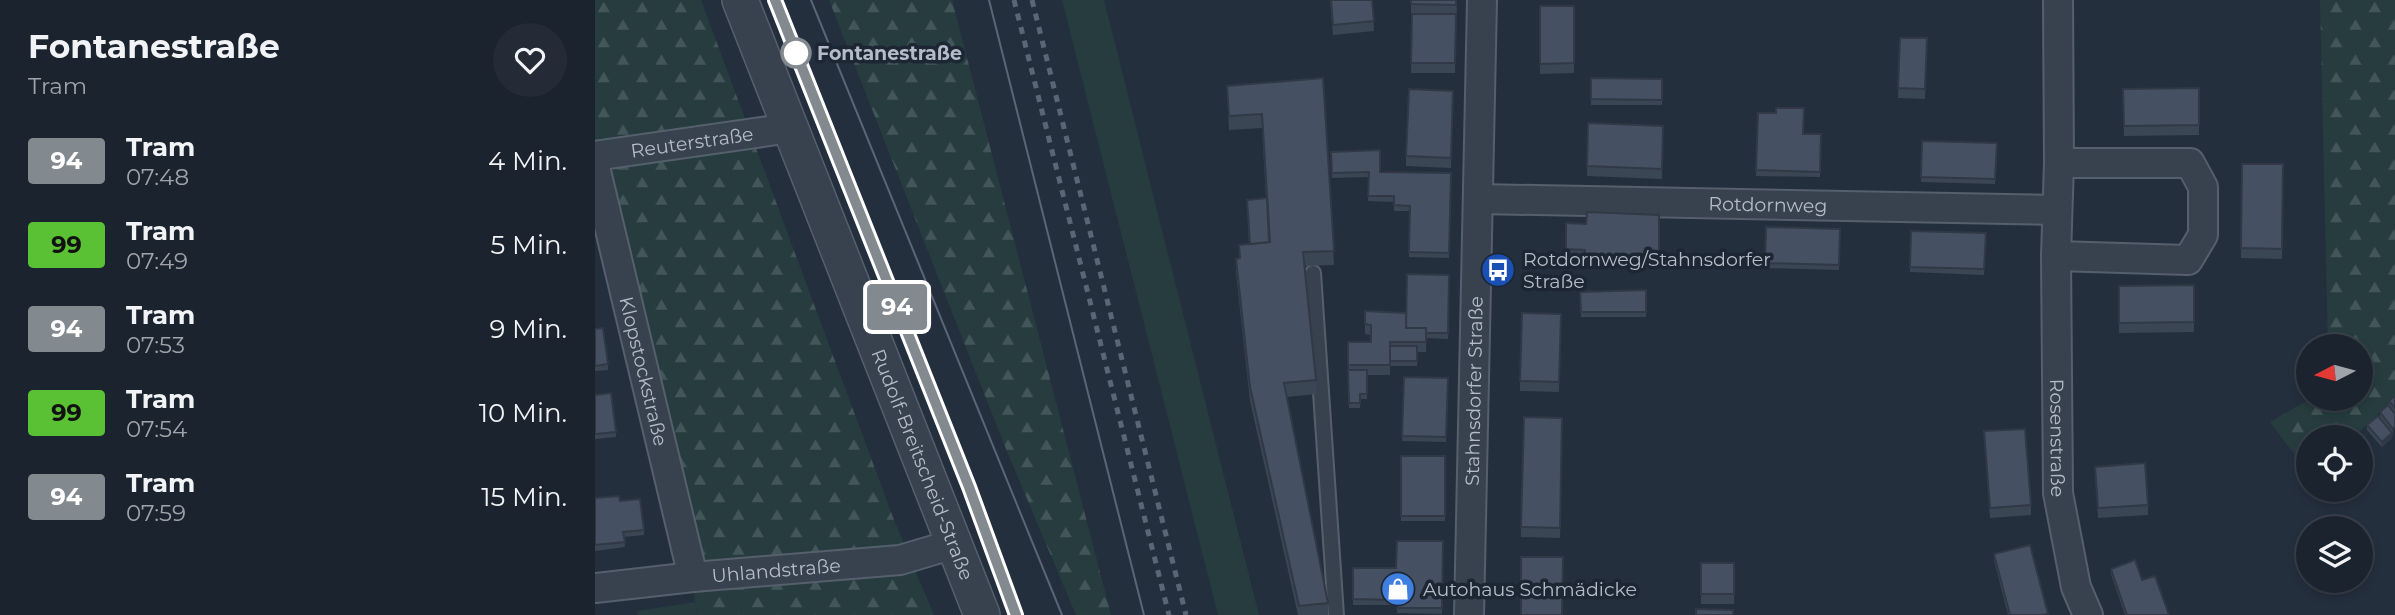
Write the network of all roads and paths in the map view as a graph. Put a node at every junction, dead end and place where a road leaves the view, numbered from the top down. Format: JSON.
{"nodes":[{"id":1,"x":740,"y":0,"type":"edge"},
{"id":2,"x":1482,"y":0,"type":"edge"},
{"id":3,"x":2058,"y":0,"type":"edge"},
{"id":4,"x":790,"y":128,"type":"junction"},
{"id":5,"x":595,"y":156,"type":"edge"},
{"id":6,"x":2059,"y":163,"type":"junction"},
{"id":7,"x":595,"y":167,"type":"edge"},
{"id":8,"x":1479,"y":199,"type":"junction"},
{"id":9,"x":2057,"y":210,"type":"junction"},
{"id":10,"x":2056,"y":256,"type":"junction"},
{"id":11,"x":1313,"y":273,"type":"dead end"},
{"id":12,"x":954,"y":544,"type":"junction"},
{"id":13,"x":693,"y":577,"type":"junction"},
{"id":14,"x":595,"y":588,"type":"edge"},
{"id":15,"x":982,"y":615,"type":"edge"},
{"id":16,"x":1336,"y":615,"type":"edge"},
{"id":17,"x":1469,"y":615,"type":"edge"},
{"id":18,"x":2088,"y":615,"type":"edge"}],
"edges":[{"from":1,"to":4,"type":"street","name":"Rudolf-Breitscheid-Straße"},
{"from":2,"to":8,"type":"street","name":"Stahnsdorfer Straße"},
{"from":3,"to":6,"type":"street","name":"Rosenstraße"},
{"from":4,"to":5,"type":"street","name":"Reuterstraße"},
{"from":4,"to":12,"type":"street","name":"Rudolf-Breitscheid-Straße"},
{"from":6,"to":9,"type":"street","name":"Rosenstraße"},
{"from":6,"to":10,"type":"street"},
{"from":7,"to":13,"type":"street","name":"Klopstockstraße"},
{"from":8,"to":9,"type":"street","name":"Rotdornweg"},
{"from":8,"to":17,"type":"street","name":"Stahnsdorfer Straße"},
{"from":9,"to":10,"type":"street","name":"Rosenstraße"},
{"from":10,"to":18,"type":"street","name":"Rosenstraße"},
{"from":11,"to":16,"type":"lane"},
{"from":12,"to":13,"type":"street","name":"Uhlandstraße"},
{"from":12,"to":15,"type":"street","name":"Rudolf-Breitscheid-Straße"},
{"from":13,"to":14,"type":"street","name":"Uhlandstraße"}]}
